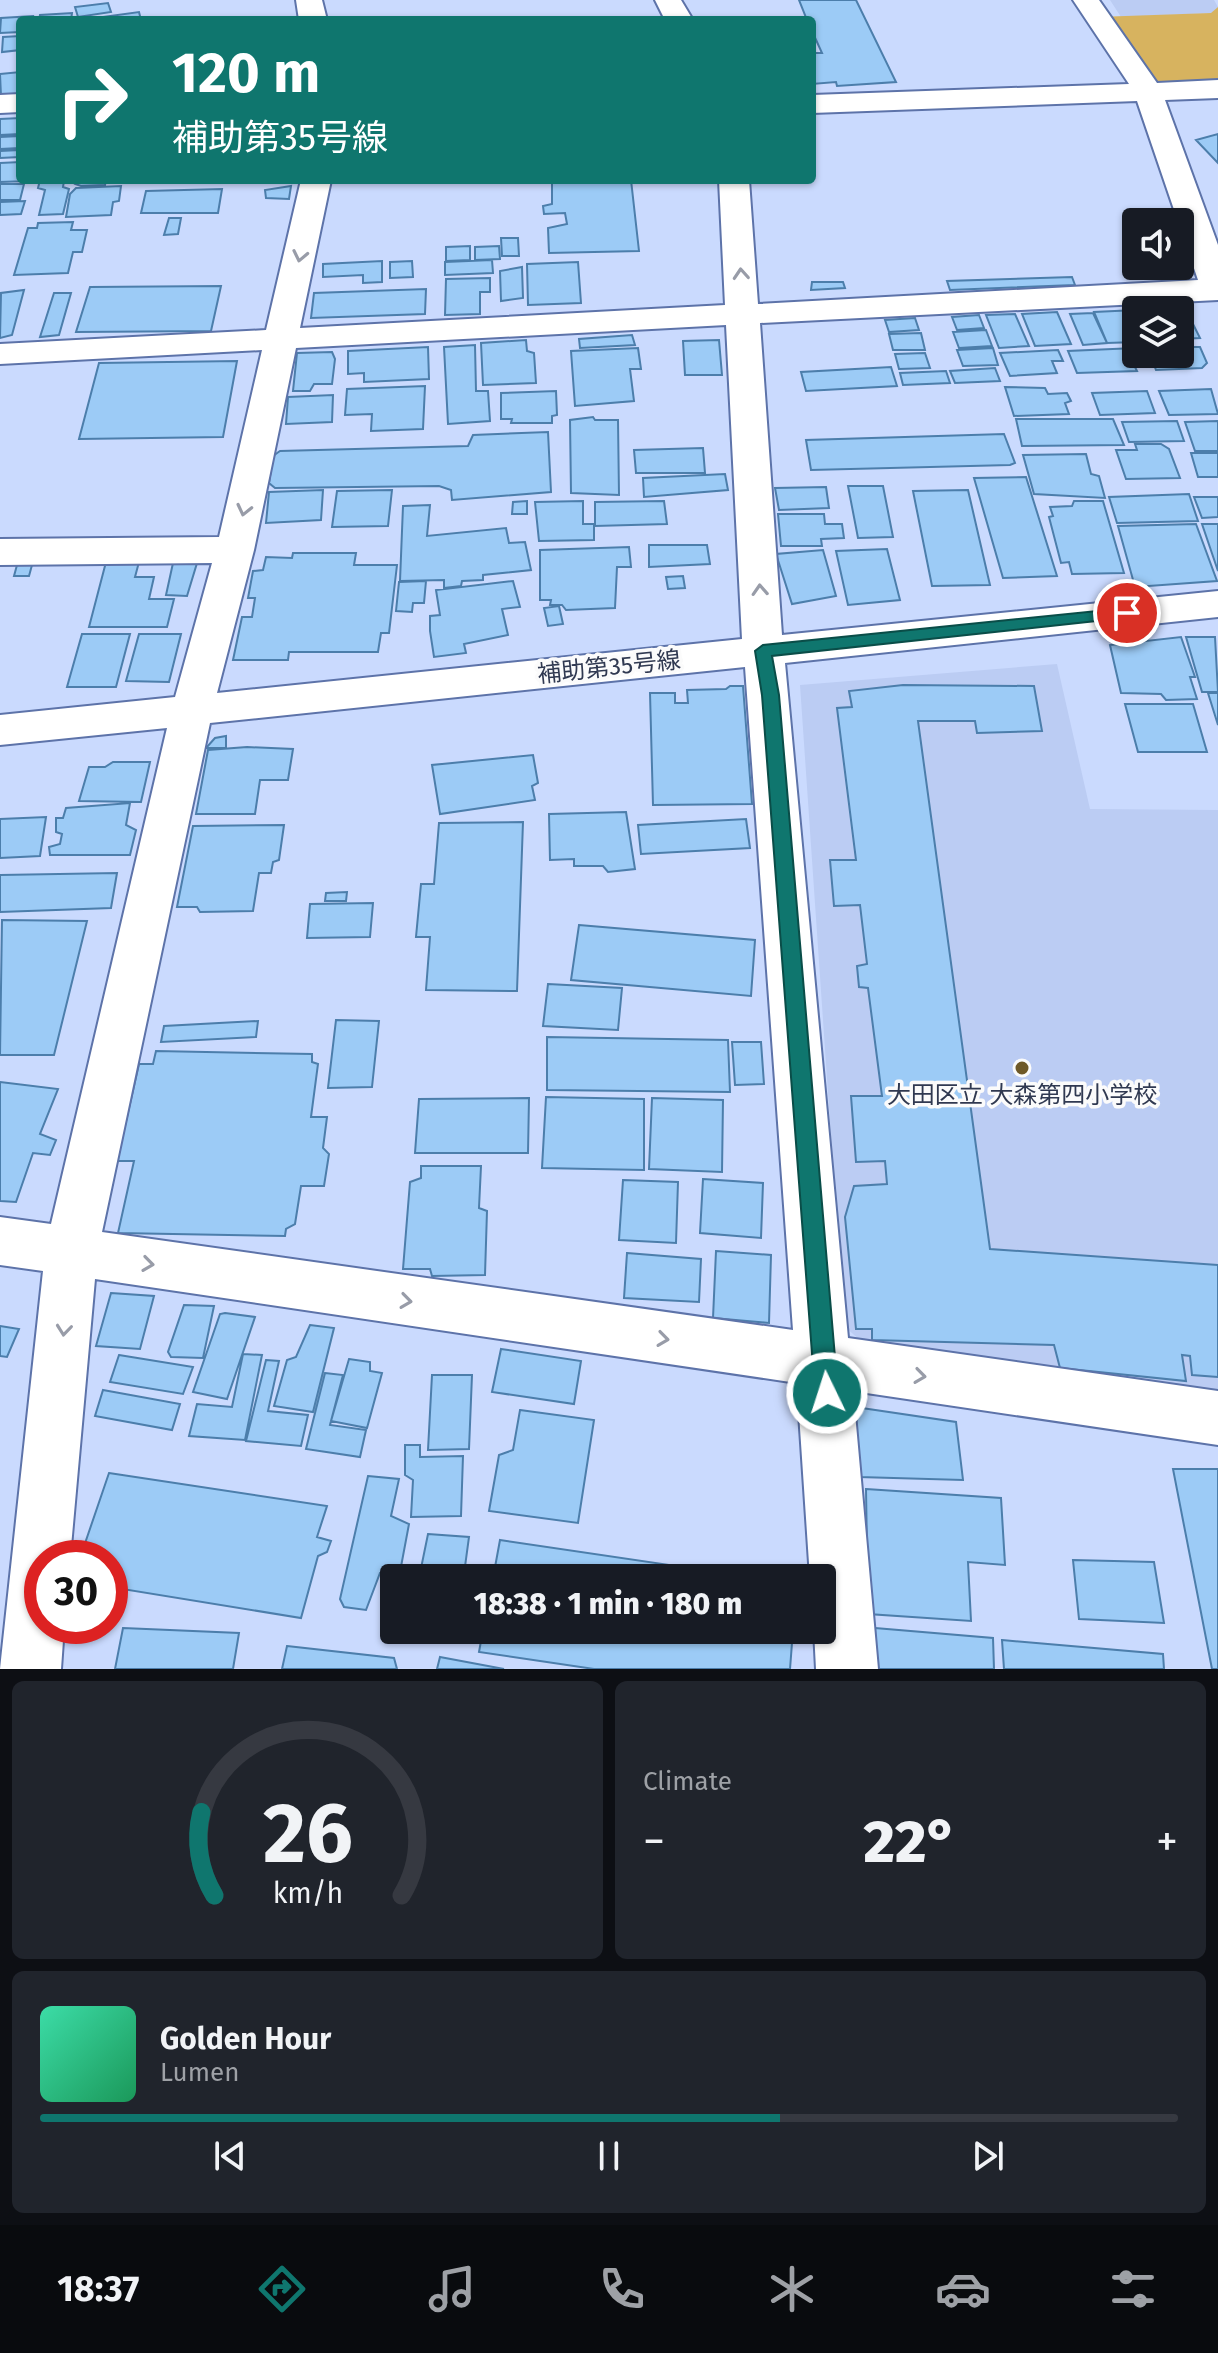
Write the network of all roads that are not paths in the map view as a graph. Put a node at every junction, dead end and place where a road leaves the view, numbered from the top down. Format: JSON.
{"nodes":[{"id":1,"x":1086,"y":0,"type":"edge"},
{"id":2,"x":1218,"y":89,"type":"edge"},
{"id":3,"x":1148,"y":91,"type":"junction"},
{"id":4,"x":816,"y":104,"type":"edge"},
{"id":5,"x":315,"y":184,"type":"edge"},
{"id":6,"x":734,"y":184,"type":"edge"},
{"id":7,"x":1218,"y":290,"type":"edge"},
{"id":8,"x":749,"y":336,"type":"junction"},
{"id":9,"x":283,"y":339,"type":"junction"},
{"id":10,"x":0,"y":354,"type":"edge"},
{"id":11,"x":235,"y":550,"type":"junction"},
{"id":12,"x":0,"y":552,"type":"edge"},
{"id":13,"x":1218,"y":604,"type":"edge"},
{"id":14,"x":763,"y":651,"type":"junction"},
{"id":15,"x":192,"y":710,"type":"junction"},
{"id":16,"x":0,"y":730,"type":"edge"},
{"id":17,"x":0,"y":1241,"type":"edge"},
{"id":18,"x":71,"y":1253,"type":"junction"},
{"id":19,"x":825,"y":1363,"type":"junction"},
{"id":20,"x":1218,"y":1418,"type":"edge"},
{"id":21,"x":30,"y":1669,"type":"edge"},
{"id":22,"x":847,"y":1669,"type":"edge"}],
"edges":[{"from":1,"to":3,"type":"street"},
{"from":2,"to":3,"type":"street"},
{"from":3,"to":4,"type":"street"},
{"from":3,"to":7,"type":"street"},
{"from":5,"to":9,"type":"street","one_way":true},
{"from":8,"to":6,"type":"street","one_way":true},
{"from":7,"to":8,"type":"street"},
{"from":8,"to":9,"type":"street"},
{"from":14,"to":8,"type":"street","one_way":true},
{"from":9,"to":10,"type":"street"},
{"from":9,"to":11,"type":"street","one_way":true},
{"from":11,"to":12,"type":"street"},
{"from":11,"to":15,"type":"street"},
{"from":13,"to":14,"type":"street","name":"補助第35号線"},
{"from":14,"to":15,"type":"street","name":"補助第35号線"},
{"from":14,"to":19,"type":"street"},
{"from":15,"to":16,"type":"street","name":"補助第35号線"},
{"from":15,"to":18,"type":"street"},
{"from":17,"to":18,"type":"street"},
{"from":18,"to":19,"type":"street","one_way":true},
{"from":18,"to":21,"type":"street","one_way":true},
{"from":19,"to":20,"type":"street","one_way":true},
{"from":19,"to":22,"type":"street"}]}
